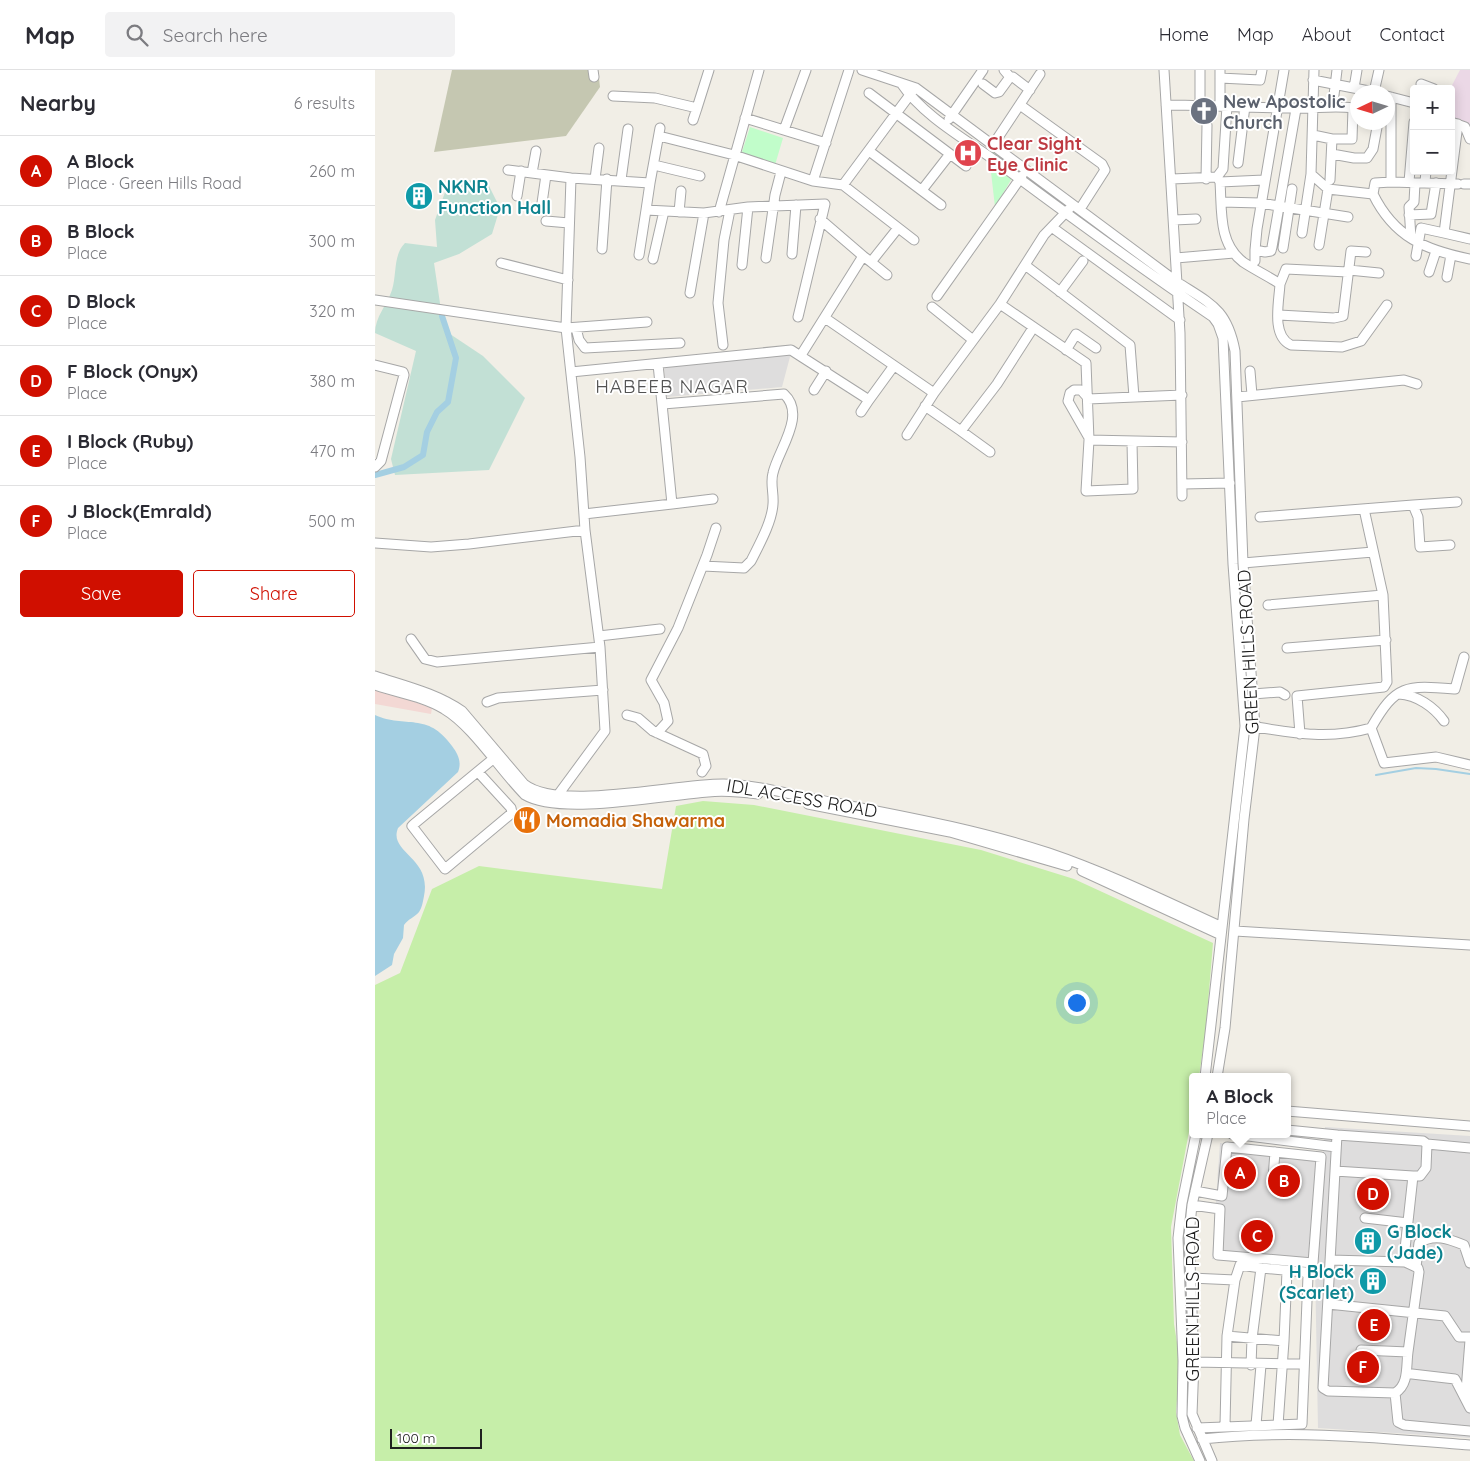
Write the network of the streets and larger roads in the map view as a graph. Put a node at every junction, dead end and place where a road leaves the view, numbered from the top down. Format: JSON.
{"nodes":[{"id":1,"x":709,"y":70,"type":"edge"},
{"id":2,"x":759,"y":70,"type":"edge"},
{"id":3,"x":806,"y":70,"type":"edge"},
{"id":4,"x":849,"y":70,"type":"edge"},
{"id":5,"x":862,"y":70,"type":"edge"},
{"id":6,"x":1004,"y":70,"type":"edge"},
{"id":7,"x":1164,"y":70,"type":"edge"},
{"id":8,"x":1200,"y":70,"type":"edge"},
{"id":9,"x":1261,"y":70,"type":"edge"},
{"id":10,"x":1284,"y":70,"type":"edge"},
{"id":11,"x":1337,"y":70,"type":"edge"},
{"id":12,"x":1357,"y":70,"type":"edge"},
{"id":13,"x":1379,"y":70,"type":"edge"},
{"id":14,"x":981,"y":71,"type":"edge"},
{"id":15,"x":1040,"y":74,"type":"dead end"},
{"id":16,"x":1220,"y":74,"type":"edge"},
{"id":17,"x":1313,"y":75,"type":"edge"},
{"id":18,"x":1013,"y":77,"type":"dead end"},
{"id":19,"x":901,"y":83,"type":"junction"},
{"id":20,"x":983,"y":84,"type":"dead end"},
{"id":21,"x":1335,"y":84,"type":"junction"},
{"id":22,"x":1354,"y":85,"type":"edge"},
{"id":23,"x":1376,"y":85,"type":"edge"},
{"id":24,"x":1350,"y":87,"type":"edge"},
{"id":25,"x":915,"y":88,"type":"junction"},
{"id":26,"x":1030,"y":90,"type":"junction"},
{"id":27,"x":869,"y":93,"type":"dead end"},
{"id":28,"x":1335,"y":95,"type":"dead end"},
{"id":29,"x":613,"y":96,"type":"dead end"},
{"id":30,"x":909,"y":96,"type":"junction"},
{"id":31,"x":1395,"y":98,"type":"edge"},
{"id":32,"x":1410,"y":102,"type":"edge"},
{"id":33,"x":1020,"y":105,"type":"junction"},
{"id":34,"x":1166,"y":105,"type":"junction"},
{"id":35,"x":1200,"y":105,"type":"junction"},
{"id":36,"x":1223,"y":105,"type":"junction"},
{"id":37,"x":1245,"y":106,"type":"junction"},
{"id":38,"x":1278,"y":107,"type":"junction"},
{"id":39,"x":1312,"y":107,"type":"junction"},
{"id":40,"x":697,"y":108,"type":"junction"},
{"id":41,"x":1296,"y":108,"type":"junction"},
{"id":42,"x":897,"y":114,"type":"junction"},
{"id":43,"x":952,"y":114,"type":"junction"},
{"id":44,"x":745,"y":118,"type":"junction"},
{"id":45,"x":693,"y":120,"type":"dead end"},
{"id":46,"x":1455,"y":123,"type":"edge"},
{"id":47,"x":945,"y":124,"type":"junction"},
{"id":48,"x":1207,"y":125,"type":"dead end"},
{"id":49,"x":628,"y":129,"type":"dead end"},
{"id":50,"x":784,"y":130,"type":"junction"},
{"id":51,"x":1377,"y":130,"type":"edge"},
{"id":52,"x":1389,"y":130,"type":"edge"},
{"id":53,"x":1414,"y":130,"type":"edge"},
{"id":54,"x":1313,"y":135,"type":"junction"},
{"id":55,"x":1332,"y":139,"type":"junction"},
{"id":56,"x":1470,"y":139,"type":"edge"},
{"id":57,"x":826,"y":143,"type":"junction"},
{"id":58,"x":993,"y":145,"type":"junction"},
{"id":59,"x":599,"y":148,"type":"dead end"},
{"id":60,"x":536,"y":151,"type":"dead end"},
{"id":61,"x":869,"y":151,"type":"junction"},
{"id":62,"x":950,"y":154,"type":"junction"},
{"id":63,"x":1332,"y":154,"type":"junction"},
{"id":64,"x":734,"y":155,"type":"junction"},
{"id":65,"x":1238,"y":164,"type":"dead end"},
{"id":66,"x":654,"y":165,"type":"junction"},
{"id":67,"x":966,"y":166,"type":"dead end"},
{"id":68,"x":508,"y":170,"type":"dead end"},
{"id":69,"x":1027,"y":170,"type":"junction"},
{"id":70,"x":521,"y":172,"type":"junction"},
{"id":71,"x":781,"y":172,"type":"junction"},
{"id":72,"x":532,"y":173,"type":"junction"},
{"id":73,"x":546,"y":174,"type":"junction"},
{"id":74,"x":1311,"y":174,"type":"junction"},
{"id":75,"x":1423,"y":175,"type":"edge"},
{"id":76,"x":700,"y":176,"type":"dead end"},
{"id":77,"x":571,"y":178,"type":"junction"},
{"id":78,"x":595,"y":179,"type":"junction"},
{"id":79,"x":607,"y":179,"type":"junction"},
{"id":80,"x":1020,"y":179,"type":"junction"},
{"id":81,"x":1171,"y":179,"type":"junction"},
{"id":82,"x":1206,"y":179,"type":"junction"},
{"id":83,"x":621,"y":180,"type":"junction"},
{"id":84,"x":1219,"y":180,"type":"junction"},
{"id":85,"x":1263,"y":180,"type":"junction"},
{"id":86,"x":813,"y":181,"type":"junction"},
{"id":87,"x":1391,"y":182,"type":"junction"},
{"id":88,"x":650,"y":183,"type":"junction"},
{"id":89,"x":1416,"y":183,"type":"junction"},
{"id":90,"x":1436,"y":183,"type":"junction"},
{"id":91,"x":1329,"y":184,"type":"junction"},
{"id":92,"x":1461,"y":184,"type":"edge"},
{"id":93,"x":843,"y":185,"type":"junction"},
{"id":94,"x":1292,"y":189,"type":"dead end"},
{"id":95,"x":922,"y":190,"type":"junction"},
{"id":96,"x":681,"y":191,"type":"dead end"},
{"id":97,"x":1373,"y":194,"type":"junction"},
{"id":98,"x":517,"y":196,"type":"dead end"},
{"id":99,"x":1222,"y":202,"type":"junction"},
{"id":100,"x":542,"y":203,"type":"dead end"},
{"id":101,"x":1260,"y":203,"type":"junction"},
{"id":102,"x":941,"y":204,"type":"dead end"},
{"id":103,"x":796,"y":205,"type":"junction"},
{"id":104,"x":1279,"y":206,"type":"junction"},
{"id":105,"x":748,"y":207,"type":"junction"},
{"id":106,"x":773,"y":207,"type":"junction"},
{"id":107,"x":1076,"y":207,"type":"junction"},
{"id":108,"x":1289,"y":207,"type":"junction"},
{"id":109,"x":646,"y":210,"type":"junction"},
{"id":110,"x":729,"y":210,"type":"junction"},
{"id":111,"x":1306,"y":210,"type":"junction"},
{"id":112,"x":664,"y":211,"type":"junction"},
{"id":113,"x":679,"y":212,"type":"junction"},
{"id":114,"x":719,"y":212,"type":"junction"},
{"id":115,"x":704,"y":213,"type":"junction"},
{"id":116,"x":1065,"y":213,"type":"junction"},
{"id":117,"x":1325,"y":213,"type":"junction"},
{"id":118,"x":1409,"y":215,"type":"junction"},
{"id":119,"x":1348,"y":217,"type":"dead end"},
{"id":120,"x":820,"y":219,"type":"junction"},
{"id":121,"x":1195,"y":219,"type":"dead end"},
{"id":122,"x":1174,"y":220,"type":"junction"},
{"id":123,"x":545,"y":221,"type":"dead end"},
{"id":124,"x":569,"y":223,"type":"junction"},
{"id":125,"x":898,"y":228,"type":"junction"},
{"id":126,"x":1053,"y":228,"type":"junction"},
{"id":127,"x":1302,"y":233,"type":"dead end"},
{"id":128,"x":1444,"y":233,"type":"junction"},
{"id":129,"x":1470,"y":239,"type":"edge"},
{"id":130,"x":914,"y":240,"type":"dead end"},
{"id":131,"x":1414,"y":241,"type":"junction"},
{"id":132,"x":1319,"y":245,"type":"dead end"},
{"id":133,"x":1283,"y":248,"type":"dead end"},
{"id":134,"x":602,"y":249,"type":"dead end"},
{"id":135,"x":1255,"y":250,"type":"junction"},
{"id":136,"x":1436,"y":251,"type":"junction"},
{"id":137,"x":1366,"y":252,"type":"dead end"},
{"id":138,"x":1234,"y":253,"type":"junction"},
{"id":139,"x":792,"y":254,"type":"dead end"},
{"id":140,"x":639,"y":255,"type":"dead end"},
{"id":141,"x":1451,"y":255,"type":"junction"},
{"id":142,"x":1416,"y":256,"type":"dead end"},
{"id":143,"x":766,"y":258,"type":"dead end"},
{"id":144,"x":1176,"y":258,"type":"junction"},
{"id":145,"x":653,"y":259,"type":"dead end"},
{"id":146,"x":867,"y":259,"type":"junction"},
{"id":147,"x":1470,"y":259,"type":"edge"},
{"id":148,"x":1083,"y":261,"type":"dead end"},
{"id":149,"x":501,"y":262,"type":"dead end"},
{"id":150,"x":1254,"y":264,"type":"junction"},
{"id":151,"x":741,"y":265,"type":"dead end"},
{"id":152,"x":1025,"y":265,"type":"junction"},
{"id":153,"x":1349,"y":271,"type":"junction"},
{"id":154,"x":1429,"y":272,"type":"dead end"},
{"id":155,"x":1379,"y":273,"type":"dead end"},
{"id":156,"x":887,"y":275,"type":"dead end"},
{"id":157,"x":1447,"y":277,"type":"dead end"},
{"id":158,"x":568,"y":280,"type":"junction"},
{"id":159,"x":1177,"y":282,"type":"junction"},
{"id":160,"x":1280,"y":284,"type":"junction"},
{"id":161,"x":691,"y":292,"type":"dead end"},
{"id":162,"x":1060,"y":292,"type":"junction"},
{"id":163,"x":1177,"y":293,"type":"junction"},
{"id":164,"x":937,"y":296,"type":"dead end"},
{"id":165,"x":375,"y":300,"type":"edge"},
{"id":166,"x":999,"y":304,"type":"junction"},
{"id":167,"x":1387,"y":305,"type":"dead end"},
{"id":168,"x":932,"y":307,"type":"dead end"},
{"id":169,"x":1279,"y":314,"type":"junction"},
{"id":170,"x":798,"y":317,"type":"dead end"},
{"id":171,"x":825,"y":318,"type":"junction"},
{"id":172,"x":1180,"y":320,"type":"junction"},
{"id":173,"x":647,"y":322,"type":"dead end"},
{"id":174,"x":566,"y":328,"type":"junction"},
{"id":175,"x":576,"y":328,"type":"junction"},
{"id":176,"x":1033,"y":328,"type":"junction"},
{"id":177,"x":973,"y":340,"type":"junction"},
{"id":178,"x":680,"y":343,"type":"dead end"},
{"id":179,"x":723,"y":346,"type":"dead end"},
{"id":180,"x":1096,"y":348,"type":"dead end"},
{"id":181,"x":1075,"y":354,"type":"junction"},
{"id":182,"x":801,"y":355,"type":"junction"},
{"id":183,"x":659,"y":364,"type":"junction"},
{"id":184,"x":375,"y":365,"type":"edge"},
{"id":185,"x":893,"y":367,"type":"junction"},
{"id":186,"x":826,"y":371,"type":"junction"},
{"id":187,"x":1251,"y":371,"type":"dead end"},
{"id":188,"x":571,"y":372,"type":"junction"},
{"id":189,"x":1417,"y":384,"type":"dead end"},
{"id":190,"x":814,"y":390,"type":"dead end"},
{"id":191,"x":934,"y":393,"type":"junction"},
{"id":192,"x":1182,"y":395,"type":"junction"},
{"id":193,"x":1253,"y":395,"type":"junction"},
{"id":194,"x":1237,"y":396,"type":"junction"},
{"id":195,"x":1135,"y":397,"type":"junction"},
{"id":196,"x":1088,"y":399,"type":"junction"},
{"id":197,"x":869,"y":400,"type":"junction"},
{"id":198,"x":663,"y":404,"type":"junction"},
{"id":199,"x":925,"y":406,"type":"junction"},
{"id":200,"x":861,"y":412,"type":"dead end"},
{"id":201,"x":961,"y":431,"type":"junction"},
{"id":202,"x":907,"y":434,"type":"dead end"},
{"id":203,"x":1089,"y":440,"type":"junction"},
{"id":204,"x":1132,"y":442,"type":"junction"},
{"id":205,"x":1182,"y":442,"type":"junction"},
{"id":206,"x":990,"y":452,"type":"dead end"},
{"id":207,"x":375,"y":468,"type":"edge"},
{"id":208,"x":1230,"y":483,"type":"junction"},
{"id":209,"x":1183,"y":484,"type":"junction"},
{"id":210,"x":1182,"y":496,"type":"dead end"},
{"id":211,"x":713,"y":499,"type":"dead end"},
{"id":212,"x":1457,"y":502,"type":"dead end"},
{"id":213,"x":672,"y":504,"type":"junction"},
{"id":214,"x":1413,"y":505,"type":"junction"},
{"id":215,"x":1365,"y":509,"type":"junction"},
{"id":216,"x":584,"y":514,"type":"junction"},
{"id":217,"x":1260,"y":517,"type":"dead end"},
{"id":218,"x":716,"y":528,"type":"dead end"},
{"id":219,"x":585,"y":530,"type":"junction"},
{"id":220,"x":375,"y":543,"type":"edge"},
{"id":221,"x":1450,"y":545,"type":"dead end"},
{"id":222,"x":1373,"y":552,"type":"junction"},
{"id":223,"x":1243,"y":563,"type":"junction"},
{"id":224,"x":703,"y":566,"type":"junction"},
{"id":225,"x":1383,"y":595,"type":"junction"},
{"id":226,"x":1268,"y":605,"type":"dead end"},
{"id":227,"x":660,"y":629,"type":"dead end"},
{"id":228,"x":599,"y":636,"type":"junction"},
{"id":229,"x":411,"y":639,"type":"dead end"},
{"id":230,"x":1387,"y":640,"type":"junction"},
{"id":231,"x":600,"y":647,"type":"junction"},
{"id":232,"x":1287,"y":648,"type":"dead end"},
{"id":233,"x":1464,"y":657,"type":"dead end"},
{"id":234,"x":375,"y":676,"type":"edge"},
{"id":235,"x":375,"y":685,"type":"edge"},
{"id":236,"x":603,"y":690,"type":"junction"},
{"id":237,"x":1253,"y":694,"type":"junction"},
{"id":238,"x":1395,"y":694,"type":"junction"},
{"id":239,"x":1285,"y":695,"type":"dead end"},
{"id":240,"x":487,"y":702,"type":"dead end"},
{"id":241,"x":627,"y":715,"type":"dead end"},
{"id":242,"x":1444,"y":721,"type":"dead end"},
{"id":243,"x":1245,"y":726,"type":"junction"},
{"id":244,"x":1255,"y":727,"type":"junction"},
{"id":245,"x":1371,"y":728,"type":"junction"},
{"id":246,"x":657,"y":733,"type":"junction"},
{"id":247,"x":1300,"y":734,"type":"junction"},
{"id":248,"x":493,"y":760,"type":"junction"},
{"id":249,"x":1470,"y":765,"type":"edge"},
{"id":250,"x":478,"y":772,"type":"junction"},
{"id":251,"x":702,"y":772,"type":"dead end"},
{"id":252,"x":555,"y":799,"type":"junction"},
{"id":253,"x":1222,"y":931,"type":"junction"},
{"id":254,"x":1235,"y":931,"type":"junction"},
{"id":255,"x":1470,"y":945,"type":"edge"},
{"id":256,"x":1205,"y":1073,"type":"edge"},
{"id":257,"x":1217,"y":1073,"type":"edge"},
{"id":258,"x":1291,"y":1111,"type":"edge"},
{"id":259,"x":1470,"y":1126,"type":"edge"},
{"id":260,"x":1291,"y":1130,"type":"edge"},
{"id":261,"x":1337,"y":1135,"type":"junction"},
{"id":262,"x":1196,"y":1138,"type":"edge"},
{"id":263,"x":1207,"y":1138,"type":"edge"},
{"id":264,"x":1284,"y":1138,"type":"edge"},
{"id":265,"x":1427,"y":1144,"type":"junction"},
{"id":266,"x":1336,"y":1147,"type":"junction"},
{"id":267,"x":1470,"y":1148,"type":"edge"},
{"id":268,"x":1275,"y":1152,"type":"junction"},
{"id":269,"x":1335,"y":1172,"type":"junction"},
{"id":270,"x":1413,"y":1176,"type":"junction"},
{"id":271,"x":1273,"y":1178,"type":"dead end"},
{"id":272,"x":1195,"y":1191,"type":"junction"},
{"id":273,"x":1222,"y":1196,"type":"junction"},
{"id":274,"x":1192,"y":1205,"type":"junction"},
{"id":275,"x":1220,"y":1209,"type":"junction"},
{"id":276,"x":1365,"y":1218,"type":"dead end"},
{"id":277,"x":1408,"y":1223,"type":"junction"},
{"id":278,"x":1331,"y":1260,"type":"junction"},
{"id":279,"x":1405,"y":1262,"type":"junction"},
{"id":280,"x":1470,"y":1263,"type":"edge"},
{"id":281,"x":1415,"y":1267,"type":"junction"},
{"id":282,"x":1261,"y":1268,"type":"junction"},
{"id":283,"x":1287,"y":1271,"type":"junction"},
{"id":284,"x":1191,"y":1278,"type":"junction"},
{"id":285,"x":1235,"y":1280,"type":"junction"},
{"id":286,"x":1328,"y":1304,"type":"junction"},
{"id":287,"x":1412,"y":1312,"type":"junction"},
{"id":288,"x":1227,"y":1336,"type":"junction"},
{"id":289,"x":1470,"y":1338,"type":"edge"},
{"id":290,"x":1252,"y":1339,"type":"junction"},
{"id":291,"x":1283,"y":1341,"type":"junction"},
{"id":292,"x":1361,"y":1350,"type":"dead end"},
{"id":293,"x":1408,"y":1352,"type":"junction"},
{"id":294,"x":1194,"y":1362,"type":"junction"},
{"id":295,"x":1469,"y":1362,"type":"edge"},
{"id":296,"x":1226,"y":1364,"type":"junction"},
{"id":297,"x":1281,"y":1364,"type":"junction"},
{"id":298,"x":1303,"y":1364,"type":"junction"},
{"id":299,"x":1251,"y":1365,"type":"junction"},
{"id":300,"x":1261,"y":1365,"type":"junction"},
{"id":301,"x":1413,"y":1374,"type":"dead end"},
{"id":302,"x":1395,"y":1393,"type":"junction"},
{"id":303,"x":1470,"y":1395,"type":"edge"},
{"id":304,"x":1470,"y":1408,"type":"edge"},
{"id":305,"x":1225,"y":1425,"type":"junction"},
{"id":306,"x":1278,"y":1425,"type":"junction"},
{"id":307,"x":1256,"y":1426,"type":"junction"},
{"id":308,"x":1197,"y":1428,"type":"junction"},
{"id":309,"x":1470,"y":1432,"type":"edge"},
{"id":310,"x":1202,"y":1439,"type":"junction"},
{"id":311,"x":1470,"y":1445,"type":"edge"},
{"id":312,"x":1200,"y":1461,"type":"edge"},
{"id":313,"x":1212,"y":1461,"type":"edge"}],
"edges":[{"from":1,"to":40,"type":"street"},
{"from":2,"to":44,"type":"street"},
{"from":3,"to":50,"type":"street"},
{"from":4,"to":57,"type":"street"},
{"from":5,"to":19,"type":"street","name":"GREEN HILLS ROAD"},
{"from":6,"to":20,"type":"street"},
{"from":7,"to":34,"type":"street"},
{"from":8,"to":35,"type":"street"},
{"from":9,"to":16,"type":"street"},
{"from":10,"to":38,"type":"street"},
{"from":11,"to":21,"type":"street"},
{"from":12,"to":22,"type":"street"},
{"from":13,"to":23,"type":"street"},
{"from":14,"to":43,"type":"street"},
{"from":15,"to":26,"type":"street"},
{"from":16,"to":36,"type":"street"},
{"from":17,"to":21,"type":"street"},
{"from":17,"to":39,"type":"street"},
{"from":18,"to":26,"type":"street"},
{"from":19,"to":25,"type":"street","name":"GREEN HILLS ROAD"},
{"from":19,"to":30,"type":"street"},
{"from":21,"to":24,"type":"street"},
{"from":21,"to":28,"type":"street"},
{"from":25,"to":30,"type":"street"},
{"from":25,"to":43,"type":"street","name":"GREEN HILLS ROAD"},
{"from":26,"to":33,"type":"street"},
{"from":27,"to":42,"type":"street"},
{"from":29,"to":40,"type":"street"},
{"from":30,"to":42,"type":"street"},
{"from":30,"to":47,"type":"street","name":"GREEN HILLS ROAD"},
{"from":31,"to":32,"type":"street"},
{"from":33,"to":58,"type":"street"},
{"from":33,"to":107,"type":"street"},
{"from":34,"to":35,"type":"street"},
{"from":34,"to":81,"type":"street"},
{"from":35,"to":36,"type":"street"},
{"from":36,"to":37,"type":"street"},
{"from":36,"to":84,"type":"street"},
{"from":37,"to":38,"type":"street"},
{"from":37,"to":65,"type":"street"},
{"from":38,"to":41,"type":"street"},
{"from":38,"to":85,"type":"street"},
{"from":39,"to":41,"type":"street"},
{"from":39,"to":54,"type":"street"},
{"from":39,"to":55,"type":"street"},
{"from":40,"to":45,"type":"street"},
{"from":41,"to":104,"type":"street"},
{"from":42,"to":61,"type":"street"},
{"from":42,"to":62,"type":"street"},
{"from":43,"to":47,"type":"street"},
{"from":43,"to":58,"type":"street","name":"GREEN HILLS ROAD"},
{"from":44,"to":50,"type":"street"},
{"from":44,"to":64,"type":"street"},
{"from":46,"to":56,"type":"street"},
{"from":46,"to":92,"type":"street"},
{"from":47,"to":80,"type":"street","name":"GREEN HILLS ROAD"},
{"from":48,"to":82,"type":"street"},
{"from":49,"to":83,"type":"street"},
{"from":50,"to":57,"type":"street"},
{"from":51,"to":63,"type":"street"},
{"from":52,"to":87,"type":"street"},
{"from":53,"to":89,"type":"street"},
{"from":54,"to":55,"type":"street"},
{"from":54,"to":74,"type":"street"},
{"from":55,"to":63,"type":"street"},
{"from":57,"to":86,"type":"street"},
{"from":58,"to":69,"type":"street","name":"GREEN HILLS ROAD"},
{"from":59,"to":78,"type":"street"},
{"from":60,"to":72,"type":"street"},
{"from":61,"to":93,"type":"street"},
{"from":61,"to":95,"type":"street"},
{"from":62,"to":67,"type":"street"},
{"from":62,"to":95,"type":"street"},
{"from":63,"to":91,"type":"street"},
{"from":64,"to":66,"type":"street"},
{"from":64,"to":71,"type":"street"},
{"from":64,"to":114,"type":"street"},
{"from":66,"to":76,"type":"street"},
{"from":66,"to":88,"type":"street"},
{"from":68,"to":70,"type":"street"},
{"from":69,"to":80,"type":"street"},
{"from":69,"to":107,"type":"street","name":"GREEN HILLS ROAD"},
{"from":70,"to":72,"type":"street"},
{"from":70,"to":98,"type":"street"},
{"from":71,"to":86,"type":"street"},
{"from":71,"to":106,"type":"street"},
{"from":72,"to":73,"type":"street"},
{"from":73,"to":77,"type":"street"},
{"from":73,"to":100,"type":"street"},
{"from":74,"to":91,"type":"street"},
{"from":74,"to":111,"type":"street"},
{"from":75,"to":89,"type":"street"},
{"from":77,"to":78,"type":"street"},
{"from":77,"to":124,"type":"street"},
{"from":78,"to":79,"type":"street"},
{"from":79,"to":83,"type":"street"},
{"from":79,"to":134,"type":"street"},
{"from":80,"to":116,"type":"street","name":"GREEN HILLS ROAD"},
{"from":80,"to":164,"type":"street"},
{"from":81,"to":82,"type":"street"},
{"from":81,"to":122,"type":"street"},
{"from":82,"to":84,"type":"street"},
{"from":83,"to":88,"type":"street"},
{"from":84,"to":85,"type":"street"},
{"from":84,"to":99,"type":"street"},
{"from":85,"to":101,"type":"street"},
{"from":86,"to":93,"type":"street"},
{"from":87,"to":89,"type":"street"},
{"from":87,"to":97,"type":"street"},
{"from":88,"to":109,"type":"street"},
{"from":89,"to":90,"type":"street"},
{"from":89,"to":118,"type":"street"},
{"from":90,"to":92,"type":"street"},
{"from":90,"to":118,"type":"street"},
{"from":91,"to":97,"type":"street"},
{"from":91,"to":117,"type":"street"},
{"from":92,"to":128,"type":"street"},
{"from":93,"to":125,"type":"street"},
{"from":94,"to":108,"type":"street"},
{"from":95,"to":102,"type":"street"},
{"from":96,"to":113,"type":"street"},
{"from":97,"to":131,"type":"street"},
{"from":99,"to":101,"type":"street"},
{"from":99,"to":138,"type":"street"},
{"from":101,"to":104,"type":"street"},
{"from":101,"to":135,"type":"street"},
{"from":103,"to":106,"type":"street"},
{"from":103,"to":120,"type":"street"},
{"from":103,"to":139,"type":"street"},
{"from":104,"to":108,"type":"street"},
{"from":104,"to":135,"type":"street"},
{"from":105,"to":106,"type":"street"},
{"from":105,"to":110,"type":"street"},
{"from":105,"to":151,"type":"street"},
{"from":106,"to":143,"type":"street"},
{"from":107,"to":116,"type":"street"},
{"from":107,"to":159,"type":"street","name":"GREEN HILLS ROAD"},
{"from":108,"to":111,"type":"street"},
{"from":108,"to":133,"type":"street"},
{"from":109,"to":112,"type":"street"},
{"from":109,"to":140,"type":"street"},
{"from":110,"to":114,"type":"street"},
{"from":110,"to":179,"type":"street"},
{"from":111,"to":117,"type":"street"},
{"from":111,"to":127,"type":"street"},
{"from":112,"to":113,"type":"street"},
{"from":112,"to":145,"type":"street"},
{"from":113,"to":115,"type":"street"},
{"from":114,"to":115,"type":"street"},
{"from":115,"to":161,"type":"street"},
{"from":116,"to":126,"type":"street"},
{"from":116,"to":163,"type":"street","name":"GREEN HILLS ROAD"},
{"from":117,"to":119,"type":"street"},
{"from":117,"to":132,"type":"street"},
{"from":118,"to":131,"type":"street"},
{"from":120,"to":146,"type":"street"},
{"from":120,"to":170,"type":"street"},
{"from":121,"to":122,"type":"street"},
{"from":122,"to":144,"type":"street"},
{"from":123,"to":124,"type":"street"},
{"from":124,"to":158,"type":"street"},
{"from":125,"to":130,"type":"street"},
{"from":125,"to":146,"type":"street"},
{"from":126,"to":152,"type":"street"},
{"from":126,"to":172,"type":"street"},
{"from":128,"to":129,"type":"street"},
{"from":128,"to":131,"type":"street"},
{"from":131,"to":136,"type":"street"},
{"from":131,"to":142,"type":"street"},
{"from":135,"to":150,"type":"street"},
{"from":136,"to":141,"type":"street"},
{"from":136,"to":154,"type":"street"},
{"from":137,"to":153,"type":"street"},
{"from":138,"to":144,"type":"street"},
{"from":138,"to":150,"type":"street"},
{"from":141,"to":147,"type":"street"},
{"from":141,"to":157,"type":"street"},
{"from":144,"to":159,"type":"street"},
{"from":146,"to":156,"type":"street"},
{"from":146,"to":171,"type":"street"},
{"from":148,"to":162,"type":"street"},
{"from":149,"to":158,"type":"street"},
{"from":150,"to":160,"type":"street"},
{"from":152,"to":162,"type":"street"},
{"from":152,"to":166,"type":"street"},
{"from":153,"to":155,"type":"street"},
{"from":153,"to":160,"type":"street"},
{"from":153,"to":169,"type":"street"},
{"from":158,"to":174,"type":"street"},
{"from":159,"to":163,"type":"street"},
{"from":159,"to":194,"type":"street","name":"GREEN HILLS ROAD"},
{"from":160,"to":169,"type":"street"},
{"from":162,"to":195,"type":"street"},
{"from":163,"to":172,"type":"street"},
{"from":163,"to":208,"type":"street","name":"GREEN HILLS ROAD"},
{"from":165,"to":174,"type":"street"},
{"from":166,"to":176,"type":"street"},
{"from":166,"to":177,"type":"street"},
{"from":167,"to":169,"type":"street"},
{"from":168,"to":177,"type":"street"},
{"from":171,"to":182,"type":"street"},
{"from":171,"to":185,"type":"street"},
{"from":172,"to":192,"type":"street"},
{"from":173,"to":175,"type":"street"},
{"from":174,"to":175,"type":"street"},
{"from":174,"to":188,"type":"street"},
{"from":175,"to":178,"type":"street"},
{"from":176,"to":181,"type":"street"},
{"from":176,"to":201,"type":"street"},
{"from":177,"to":191,"type":"street"},
{"from":180,"to":181,"type":"street"},
{"from":181,"to":196,"type":"street"},
{"from":182,"to":183,"type":"street"},
{"from":182,"to":186,"type":"street"},
{"from":183,"to":188,"type":"street"},
{"from":183,"to":198,"type":"street"},
{"from":184,"to":207,"type":"street"},
{"from":185,"to":191,"type":"street"},
{"from":185,"to":197,"type":"street"},
{"from":186,"to":190,"type":"street"},
{"from":186,"to":197,"type":"street"},
{"from":187,"to":193,"type":"street"},
{"from":188,"to":216,"type":"street"},
{"from":189,"to":193,"type":"street"},
{"from":191,"to":199,"type":"street"},
{"from":192,"to":195,"type":"street"},
{"from":192,"to":205,"type":"street"},
{"from":193,"to":194,"type":"street"},
{"from":194,"to":223,"type":"street","name":"GREEN HILLS ROAD"},
{"from":195,"to":196,"type":"street"},
{"from":196,"to":203,"type":"street"},
{"from":196,"to":203,"type":"street"},
{"from":197,"to":200,"type":"street"},
{"from":198,"to":213,"type":"street"},
{"from":198,"to":224,"type":"street"},
{"from":199,"to":201,"type":"street"},
{"from":199,"to":202,"type":"street"},
{"from":201,"to":206,"type":"street"},
{"from":203,"to":204,"type":"street"},
{"from":203,"to":204,"type":"street"},
{"from":204,"to":205,"type":"street"},
{"from":205,"to":209,"type":"street"},
{"from":208,"to":209,"type":"street"},
{"from":208,"to":243,"type":"street","name":"GREEN HILLS ROAD"},
{"from":209,"to":210,"type":"street"},
{"from":211,"to":213,"type":"street"},
{"from":212,"to":214,"type":"street"},
{"from":213,"to":216,"type":"street"},
{"from":214,"to":215,"type":"street"},
{"from":214,"to":221,"type":"street"},
{"from":215,"to":217,"type":"street"},
{"from":215,"to":222,"type":"street"},
{"from":216,"to":219,"type":"street"},
{"from":218,"to":224,"type":"street"},
{"from":219,"to":220,"type":"street"},
{"from":219,"to":228,"type":"street"},
{"from":222,"to":223,"type":"street"},
{"from":222,"to":225,"type":"street"},
{"from":223,"to":237,"type":"street","name":"GREEN HILLS ROAD"},
{"from":224,"to":246,"type":"street"},
{"from":225,"to":226,"type":"street"},
{"from":225,"to":230,"type":"street"},
{"from":227,"to":228,"type":"street"},
{"from":228,"to":231,"type":"street"},
{"from":229,"to":231,"type":"street"},
{"from":230,"to":232,"type":"street"},
{"from":230,"to":247,"type":"street"},
{"from":231,"to":236,"type":"street"},
{"from":233,"to":238,"type":"street"},
{"from":234,"to":252,"type":"street"},
{"from":235,"to":248,"type":"street"},
{"from":236,"to":240,"type":"street"},
{"from":236,"to":252,"type":"street"},
{"from":237,"to":239,"type":"street"},
{"from":237,"to":244,"type":"street","name":"GREEN HILLS ROAD"},
{"from":238,"to":242,"type":"street"},
{"from":238,"to":245,"type":"street"},
{"from":241,"to":246,"type":"street"},
{"from":243,"to":244,"type":"street"},
{"from":243,"to":253,"type":"street","name":"GREEN HILLS ROAD"},
{"from":244,"to":247,"type":"street"},
{"from":244,"to":254,"type":"street","name":"GREEN HILLS ROAD"},
{"from":245,"to":247,"type":"street"},
{"from":245,"to":249,"type":"street"},
{"from":246,"to":251,"type":"street"},
{"from":248,"to":250,"type":"street"},
{"from":248,"to":252,"type":"street"},
{"from":250,"to":250,"type":"street"},
{"from":252,"to":253,"type":"street"},
{"from":253,"to":256,"type":"street","name":"GREEN HILLS ROAD"},
{"from":254,"to":255,"type":"street"},
{"from":254,"to":257,"type":"street","name":"GREEN HILLS ROAD"},
{"from":258,"to":259,"type":"street"},
{"from":260,"to":261,"type":"street"},
{"from":261,"to":265,"type":"street"},
{"from":261,"to":266,"type":"street"},
{"from":262,"to":312,"type":"street","name":"GREEN HILLS ROAD"},
{"from":263,"to":272,"type":"street","name":"GREEN HILLS ROAD"},
{"from":264,"to":266,"type":"street"},
{"from":265,"to":267,"type":"street"},
{"from":265,"to":270,"type":"street"},
{"from":266,"to":269,"type":"street"},
{"from":268,"to":271,"type":"street"},
{"from":268,"to":273,"type":"street"},
{"from":268,"to":275,"type":"street"},
{"from":269,"to":270,"type":"street"},
{"from":269,"to":278,"type":"street"},
{"from":270,"to":277,"type":"street"},
{"from":272,"to":273,"type":"street"},
{"from":272,"to":274,"type":"street","name":"GREEN HILLS ROAD"},
{"from":273,"to":275,"type":"street"},
{"from":274,"to":275,"type":"street"},
{"from":274,"to":284,"type":"street","name":"GREEN HILLS ROAD"},
{"from":276,"to":277,"type":"street"},
{"from":277,"to":279,"type":"street"},
{"from":278,"to":279,"type":"street"},
{"from":278,"to":286,"type":"street"},
{"from":279,"to":281,"type":"street"},
{"from":280,"to":281,"type":"street"},
{"from":281,"to":287,"type":"street"},
{"from":282,"to":283,"type":"street"},
{"from":282,"to":285,"type":"street"},
{"from":282,"to":290,"type":"street"},
{"from":283,"to":291,"type":"street"},
{"from":283,"to":298,"type":"street"},
{"from":284,"to":285,"type":"street"},
{"from":284,"to":294,"type":"street","name":"GREEN HILLS ROAD"},
{"from":285,"to":288,"type":"street"},
{"from":286,"to":287,"type":"street"},
{"from":286,"to":302,"type":"street"},
{"from":287,"to":289,"type":"street"},
{"from":287,"to":293,"type":"street"},
{"from":288,"to":290,"type":"street"},
{"from":288,"to":296,"type":"street"},
{"from":289,"to":295,"type":"street"},
{"from":290,"to":291,"type":"street"},
{"from":290,"to":299,"type":"street"},
{"from":291,"to":297,"type":"street"},
{"from":292,"to":293,"type":"street"},
{"from":293,"to":302,"type":"street"},
{"from":294,"to":296,"type":"street"},
{"from":294,"to":308,"type":"street","name":"GREEN HILLS ROAD"},
{"from":295,"to":303,"type":"street"},
{"from":296,"to":299,"type":"street"},
{"from":296,"to":305,"type":"street"},
{"from":297,"to":298,"type":"street"},
{"from":297,"to":300,"type":"street"},
{"from":297,"to":306,"type":"street"},
{"from":298,"to":306,"type":"street"},
{"from":299,"to":300,"type":"street"},
{"from":300,"to":307,"type":"street"},
{"from":301,"to":304,"type":"street"},
{"from":302,"to":309,"type":"street"},
{"from":305,"to":307,"type":"street"},
{"from":305,"to":308,"type":"street"},
{"from":306,"to":307,"type":"street"},
{"from":308,"to":310,"type":"street","name":"GREEN HILLS ROAD"},
{"from":310,"to":311,"type":"street"},
{"from":310,"to":313,"type":"street","name":"GREEN HILLS ROAD"}]}
